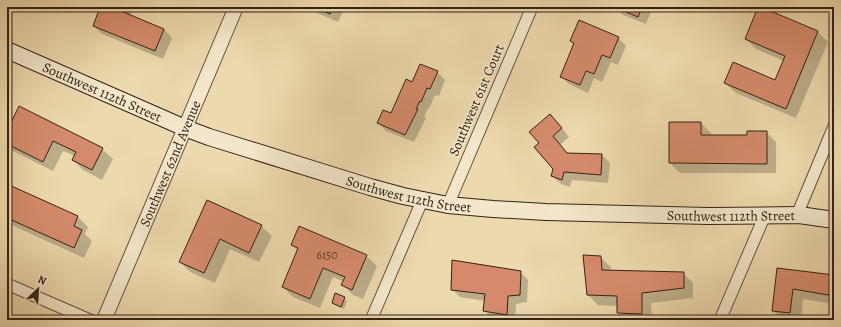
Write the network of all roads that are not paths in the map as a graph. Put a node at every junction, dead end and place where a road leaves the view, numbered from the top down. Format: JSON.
{"nodes":[{"id":1,"x":236,"y":7,"type":"edge"},
{"id":2,"x":532,"y":7,"type":"edge"},
{"id":3,"x":7,"y":50,"type":"edge"},
{"id":4,"x":834,"y":126,"type":"edge"},
{"id":5,"x":185,"y":128,"type":"junction"},
{"id":6,"x":422,"y":201,"type":"junction"},
{"id":7,"x":448,"y":205,"type":"junction"},
{"id":8,"x":765,"y":215,"type":"junction"},
{"id":9,"x":797,"y":215,"type":"junction"},
{"id":10,"x":834,"y":220,"type":"edge"},
{"id":11,"x":7,"y":284,"type":"edge"},
{"id":12,"x":90,"y":320,"type":"edge"},
{"id":13,"x":104,"y":320,"type":"edge"},
{"id":14,"x":371,"y":320,"type":"edge"},
{"id":15,"x":720,"y":320,"type":"edge"}],
"edges":[{"from":1,"to":5,"type":"street","name":"Southwest 62nd Avenue"},
{"from":2,"to":7,"type":"street","name":"Southwest 61st Court"},
{"from":3,"to":5,"type":"main road","name":"Southwest 112th Street"},
{"from":4,"to":9,"type":"street"},
{"from":5,"to":6,"type":"main road","name":"Southwest 112th Street"},
{"from":5,"to":13,"type":"street","name":"Southwest 62nd Avenue"},
{"from":6,"to":7,"type":"main road","name":"Southwest 112th Street"},
{"from":6,"to":14,"type":"street"},
{"from":7,"to":8,"type":"main road","name":"Southwest 112th Street"},
{"from":8,"to":9,"type":"main road","name":"Southwest 112th Street"},
{"from":8,"to":15,"type":"street"},
{"from":9,"to":10,"type":"main road","name":"Southwest 112th Street"},
{"from":11,"to":12,"type":"street"}]}
